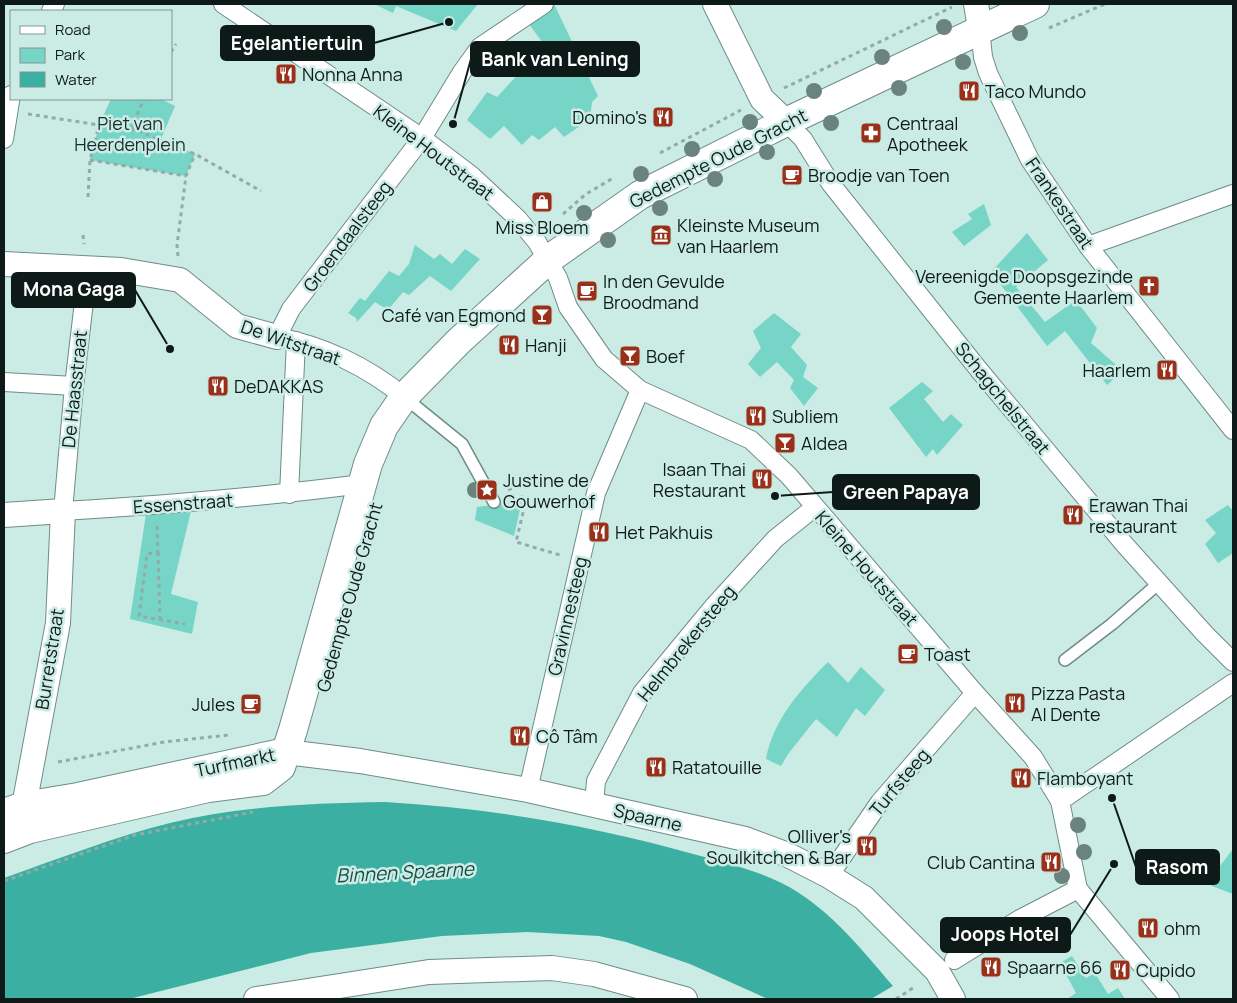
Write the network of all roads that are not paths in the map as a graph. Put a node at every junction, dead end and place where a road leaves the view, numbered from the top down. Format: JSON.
{"nodes":[{"id":1,"x":223,"y":4,"type":"edge"},
{"id":2,"x":544,"y":4,"type":"edge"},
{"id":3,"x":715,"y":4,"type":"edge"},
{"id":4,"x":1034,"y":4,"type":"edge"},
{"id":5,"x":978,"y":16,"type":"edge"},
{"id":6,"x":4,"y":95,"type":"edge"},
{"id":7,"x":10,"y":101,"type":"edge"},
{"id":8,"x":786,"y":122,"type":"junction"},
{"id":9,"x":422,"y":138,"type":"junction"},
{"id":10,"x":4,"y":139,"type":"edge"},
{"id":11,"x":1233,"y":194,"type":"edge"},
{"id":12,"x":1088,"y":246,"type":"junction"},
{"id":13,"x":549,"y":259,"type":"junction"},
{"id":14,"x":4,"y":264,"type":"edge"},
{"id":15,"x":88,"y":268,"type":"junction"},
{"id":16,"x":286,"y":339,"type":"junction"},
{"id":17,"x":4,"y":382,"type":"edge"},
{"id":18,"x":74,"y":386,"type":"junction"},
{"id":19,"x":640,"y":390,"type":"junction"},
{"id":20,"x":404,"y":397,"type":"junction"},
{"id":21,"x":1233,"y":430,"type":"edge"},
{"id":22,"x":362,"y":484,"type":"junction"},
{"id":23,"x":289,"y":494,"type":"junction"},
{"id":24,"x":494,"y":502,"type":"road end"},
{"id":25,"x":815,"y":508,"type":"junction"},
{"id":26,"x":63,"y":511,"type":"junction"},
{"id":27,"x":4,"y":515,"type":"edge"},
{"id":28,"x":1159,"y":583,"type":"junction"},
{"id":29,"x":1065,"y":660,"type":"dead end"},
{"id":30,"x":1233,"y":662,"type":"edge"},
{"id":31,"x":1233,"y":683,"type":"edge"},
{"id":32,"x":975,"y":694,"type":"junction"},
{"id":33,"x":286,"y":752,"type":"junction"},
{"id":34,"x":528,"y":790,"type":"junction"},
{"id":35,"x":1060,"y":801,"type":"junction"},
{"id":36,"x":594,"y":804,"type":"junction"},
{"id":37,"x":14,"y":809,"type":"edge"},
{"id":38,"x":4,"y":838,"type":"edge"},
{"id":39,"x":829,"y":876,"type":"junction"},
{"id":40,"x":1078,"y":889,"type":"junction"},
{"id":41,"x":954,"y":960,"type":"dead end"},
{"id":42,"x":259,"y":999,"type":"edge"},
{"id":43,"x":684,"y":999,"type":"edge"},
{"id":44,"x":953,"y":999,"type":"edge"},
{"id":45,"x":1170,"y":999,"type":"edge"}],
"edges":[{"from":1,"to":9,"type":"street","name":"Kleine Houtstraat"},
{"from":2,"to":9,"type":"street","name":"Groendaalsteeg"},
{"from":3,"to":8,"type":"street"},
{"from":4,"to":5,"type":"street","name":"Gedempte Oude Gracht"},
{"from":5,"to":8,"type":"street","name":"Gedempte Oude Gracht"},
{"from":5,"to":12,"type":"street","name":"Frankestraat"},
{"from":6,"to":7,"type":"street"},
{"from":7,"to":10,"type":"street"},
{"from":8,"to":13,"type":"street","name":"Gedempte Oude Gracht"},
{"from":8,"to":28,"type":"street","name":"Schagchelstraat"},
{"from":9,"to":13,"type":"street","name":"Kleine Houtstraat"},
{"from":9,"to":16,"type":"street","name":"Groendaalsteeg"},
{"from":11,"to":12,"type":"street"},
{"from":12,"to":21,"type":"street","name":"Frankestraat"},
{"from":13,"to":19,"type":"street","name":"Kleine Houtstraat"},
{"from":13,"to":20,"type":"street","name":"Gedempte Oude Gracht"},
{"from":14,"to":15,"type":"street","name":"De Witstraat"},
{"from":15,"to":16,"type":"street","name":"De Witstraat"},
{"from":15,"to":18,"type":"street","name":"De Haasstraat"},
{"from":16,"to":20,"type":"street","name":"De Witstraat"},
{"from":16,"to":23,"type":"street"},
{"from":17,"to":18,"type":"street"},
{"from":18,"to":26,"type":"street","name":"De Haasstraat"},
{"from":19,"to":25,"type":"street","name":"Kleine Houtstraat"},
{"from":19,"to":34,"type":"street","name":"Gravinnesteeg"},
{"from":20,"to":22,"type":"street","name":"Gedempte Oude Gracht"},
{"from":20,"to":24,"type":"lane"},
{"from":22,"to":23,"type":"street","name":"Essenstraat"},
{"from":22,"to":33,"type":"street","name":"Gedempte Oude Gracht"},
{"from":23,"to":26,"type":"street","name":"Essenstraat"},
{"from":25,"to":32,"type":"street","name":"Kleine Houtstraat"},
{"from":25,"to":36,"type":"street","name":"Helmbrekersteeg"},
{"from":26,"to":27,"type":"street","name":"Essenstraat"},
{"from":26,"to":37,"type":"street","name":"Burretstraat"},
{"from":28,"to":29,"type":"lane"},
{"from":28,"to":30,"type":"street","name":"Schagchelstraat"},
{"from":31,"to":35,"type":"street"},
{"from":32,"to":35,"type":"street","name":"Kleine Houtstraat"},
{"from":32,"to":39,"type":"street","name":"Turfsteeg"},
{"from":33,"to":34,"type":"street","name":"Spaarne"},
{"from":33,"to":37,"type":"street","name":"Turfmarkt"},
{"from":33,"to":38,"type":"street","name":"Turfmarkt"},
{"from":34,"to":36,"type":"street","name":"Spaarne"},
{"from":35,"to":40,"type":"street","name":"Kleine Houtstraat"},
{"from":36,"to":39,"type":"street","name":"Spaarne"},
{"from":39,"to":44,"type":"street","name":"Spaarne"},
{"from":40,"to":41,"type":"street"},
{"from":40,"to":45,"type":"street"},
{"from":42,"to":43,"type":"street"}]}
